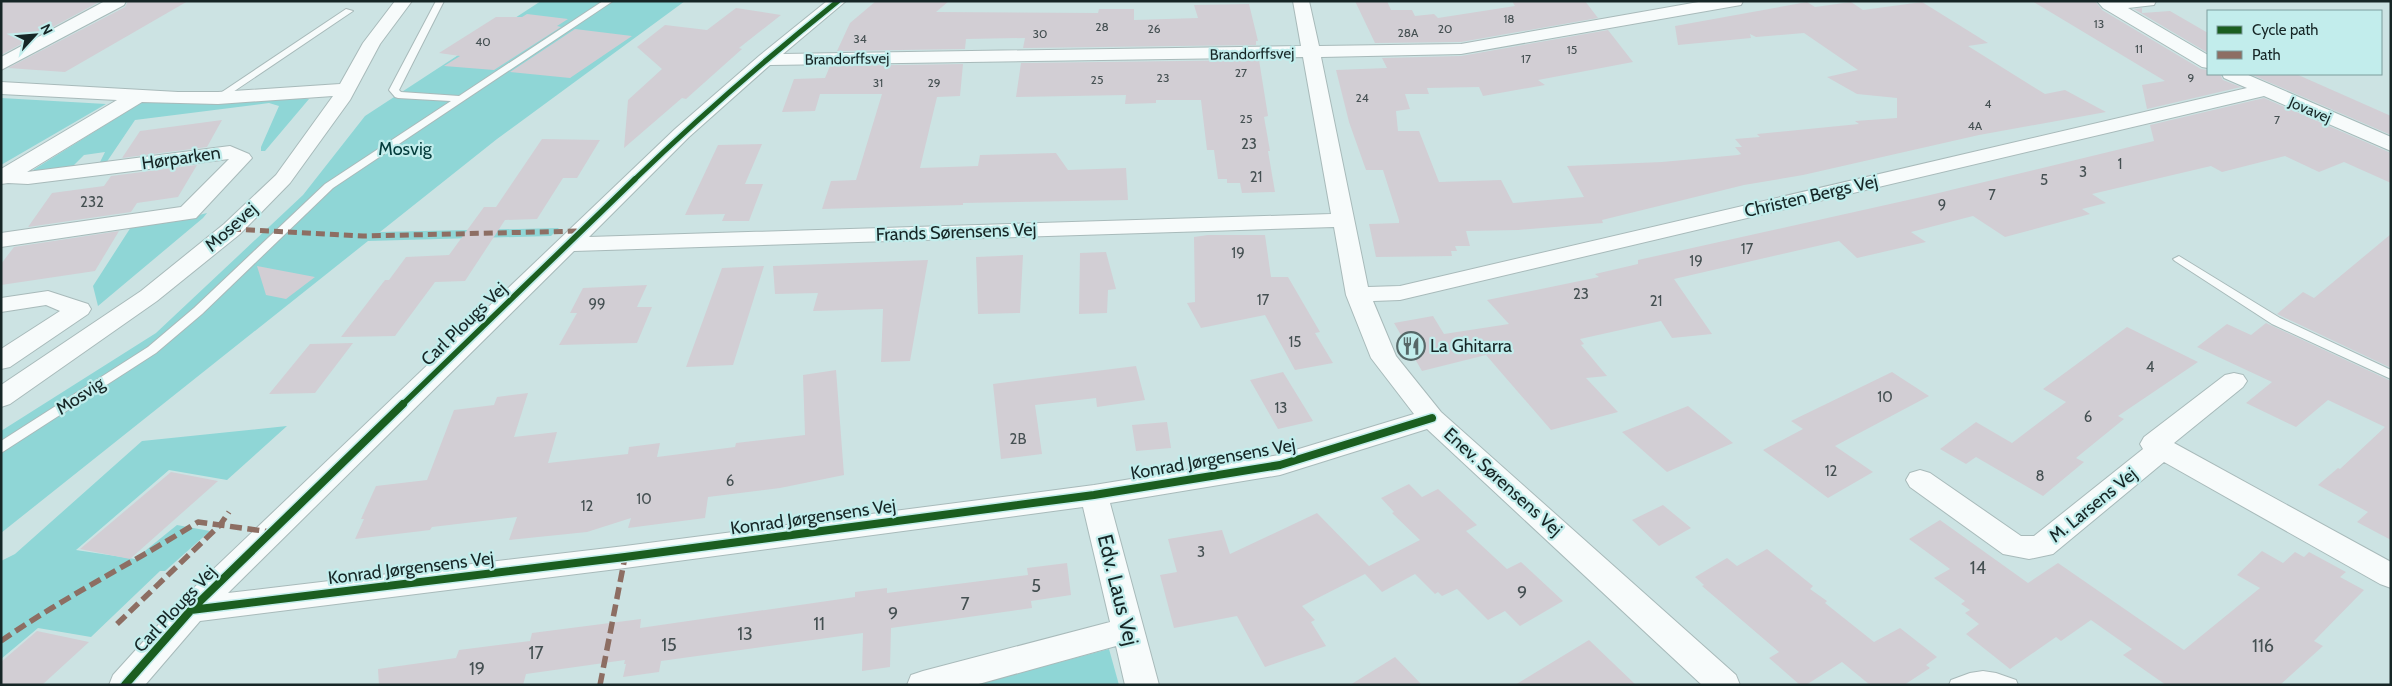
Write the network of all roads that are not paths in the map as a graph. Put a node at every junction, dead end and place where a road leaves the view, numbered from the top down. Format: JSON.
{"nodes":[{"id":1,"x":118,"y":1,"type":"edge"},
{"id":2,"x":404,"y":1,"type":"edge"},
{"id":3,"x":440,"y":1,"type":"edge"},
{"id":4,"x":609,"y":1,"type":"edge"},
{"id":5,"x":838,"y":1,"type":"edge"},
{"id":6,"x":1302,"y":1,"type":"edge"},
{"id":7,"x":1735,"y":1,"type":"edge"},
{"id":8,"x":2148,"y":1,"type":"edge"},
{"id":9,"x":2107,"y":3,"type":"edge"},
{"id":10,"x":349,"y":11,"type":"dead end"},
{"id":11,"x":1311,"y":53,"type":"junction"},
{"id":12,"x":765,"y":60,"type":"junction"},
{"id":13,"x":2207,"y":62,"type":"edge"},
{"id":14,"x":1,"y":65,"type":"edge"},
{"id":15,"x":2233,"y":75,"type":"edge"},
{"id":16,"x":1,"y":88,"type":"edge"},
{"id":17,"x":345,"y":89,"type":"junction"},
{"id":18,"x":2263,"y":90,"type":"junction"},
{"id":19,"x":138,"y":96,"type":"junction"},
{"id":20,"x":218,"y":98,"type":"junction"},
{"id":21,"x":460,"y":99,"type":"junction"},
{"id":22,"x":2391,"y":144,"type":"edge"},
{"id":23,"x":3,"y":177,"type":"edge"},
{"id":24,"x":1343,"y":220,"type":"junction"},
{"id":25,"x":1,"y":240,"type":"edge"},
{"id":26,"x":568,"y":244,"type":"junction"},
{"id":27,"x":2179,"y":259,"type":"dead end"},
{"id":28,"x":1358,"y":295,"type":"junction"},
{"id":29,"x":1,"y":305,"type":"edge"},
{"id":30,"x":1,"y":361,"type":"edge"},
{"id":31,"x":2391,"y":374,"type":"edge"},
{"id":32,"x":2234,"y":381,"type":"dead end"},
{"id":33,"x":1,"y":398,"type":"edge"},
{"id":34,"x":1432,"y":418,"type":"junction"},
{"id":35,"x":1,"y":448,"type":"edge"},
{"id":36,"x":2162,"y":448,"type":"junction"},
{"id":37,"x":1920,"y":480,"type":"dead end"},
{"id":38,"x":1094,"y":495,"type":"junction"},
{"id":39,"x":2391,"y":576,"type":"edge"},
{"id":40,"x":190,"y":610,"type":"junction"},
{"id":41,"x":1129,"y":630,"type":"junction"},
{"id":42,"x":125,"y":685,"type":"edge"},
{"id":43,"x":923,"y":685,"type":"edge"},
{"id":44,"x":1142,"y":685,"type":"edge"},
{"id":45,"x":1724,"y":685,"type":"edge"},
{"id":46,"x":1957,"y":685,"type":"edge"},
{"id":47,"x":2010,"y":685,"type":"edge"}],
"edges":[{"from":1,"to":14,"type":"street"},
{"from":2,"to":17,"type":"street","name":"Mosevej"},
{"from":3,"to":21,"type":"lane"},
{"from":4,"to":21,"type":"lane","name":"Mosvig"},
{"from":5,"to":12,"type":"street","name":"Carl Plougs Vej"},
{"from":6,"to":11,"type":"street","name":"Enev. Sørensens Vej"},
{"from":7,"to":11,"type":"street","name":"Brandorffsvej"},
{"from":8,"to":9,"type":"street"},
{"from":9,"to":13,"type":"street"},
{"from":10,"to":20,"type":"lane"},
{"from":11,"to":12,"type":"street","name":"Brandorffsvej"},
{"from":11,"to":24,"type":"street","name":"Enev. Sørensens Vej"},
{"from":12,"to":26,"type":"street","name":"Carl Plougs Vej"},
{"from":15,"to":18,"type":"street","name":"Jovavej"},
{"from":16,"to":19,"type":"street"},
{"from":17,"to":20,"type":"street"},
{"from":17,"to":33,"type":"street","name":"Mosevej"},
{"from":18,"to":22,"type":"street","name":"Jovavej"},
{"from":18,"to":28,"type":"street","name":"Christen Bergs Vej"},
{"from":19,"to":20,"type":"street"},
{"from":19,"to":23,"type":"street","name":"Hørparken"},
{"from":21,"to":35,"type":"lane","name":"Mosvig"},
{"from":23,"to":25,"type":"street","name":"Hørparken"},
{"from":24,"to":26,"type":"street","name":"Frands Sørensens Vej"},
{"from":24,"to":28,"type":"street","name":"Enev. Sørensens Vej"},
{"from":26,"to":40,"type":"street","name":"Carl Plougs Vej"},
{"from":27,"to":31,"type":"lane"},
{"from":28,"to":34,"type":"street","name":"Enev. Sørensens Vej"},
{"from":29,"to":30,"type":"street"},
{"from":32,"to":36,"type":"street"},
{"from":34,"to":38,"type":"street","name":"Konrad Jørgensens Vej"},
{"from":34,"to":45,"type":"street","name":"Enev. Sørensens Vej"},
{"from":36,"to":37,"type":"street","name":"M. Larsens Vej"},
{"from":36,"to":39,"type":"street"},
{"from":38,"to":40,"type":"street","name":"Konrad Jørgensens Vej"},
{"from":38,"to":41,"type":"street","name":"Edv. Laus Vej"},
{"from":40,"to":42,"type":"street","name":"Carl Plougs Vej"},
{"from":41,"to":43,"type":"street"},
{"from":41,"to":44,"type":"street","name":"Edv. Laus Vej"},
{"from":46,"to":47,"type":"lane"}]}
